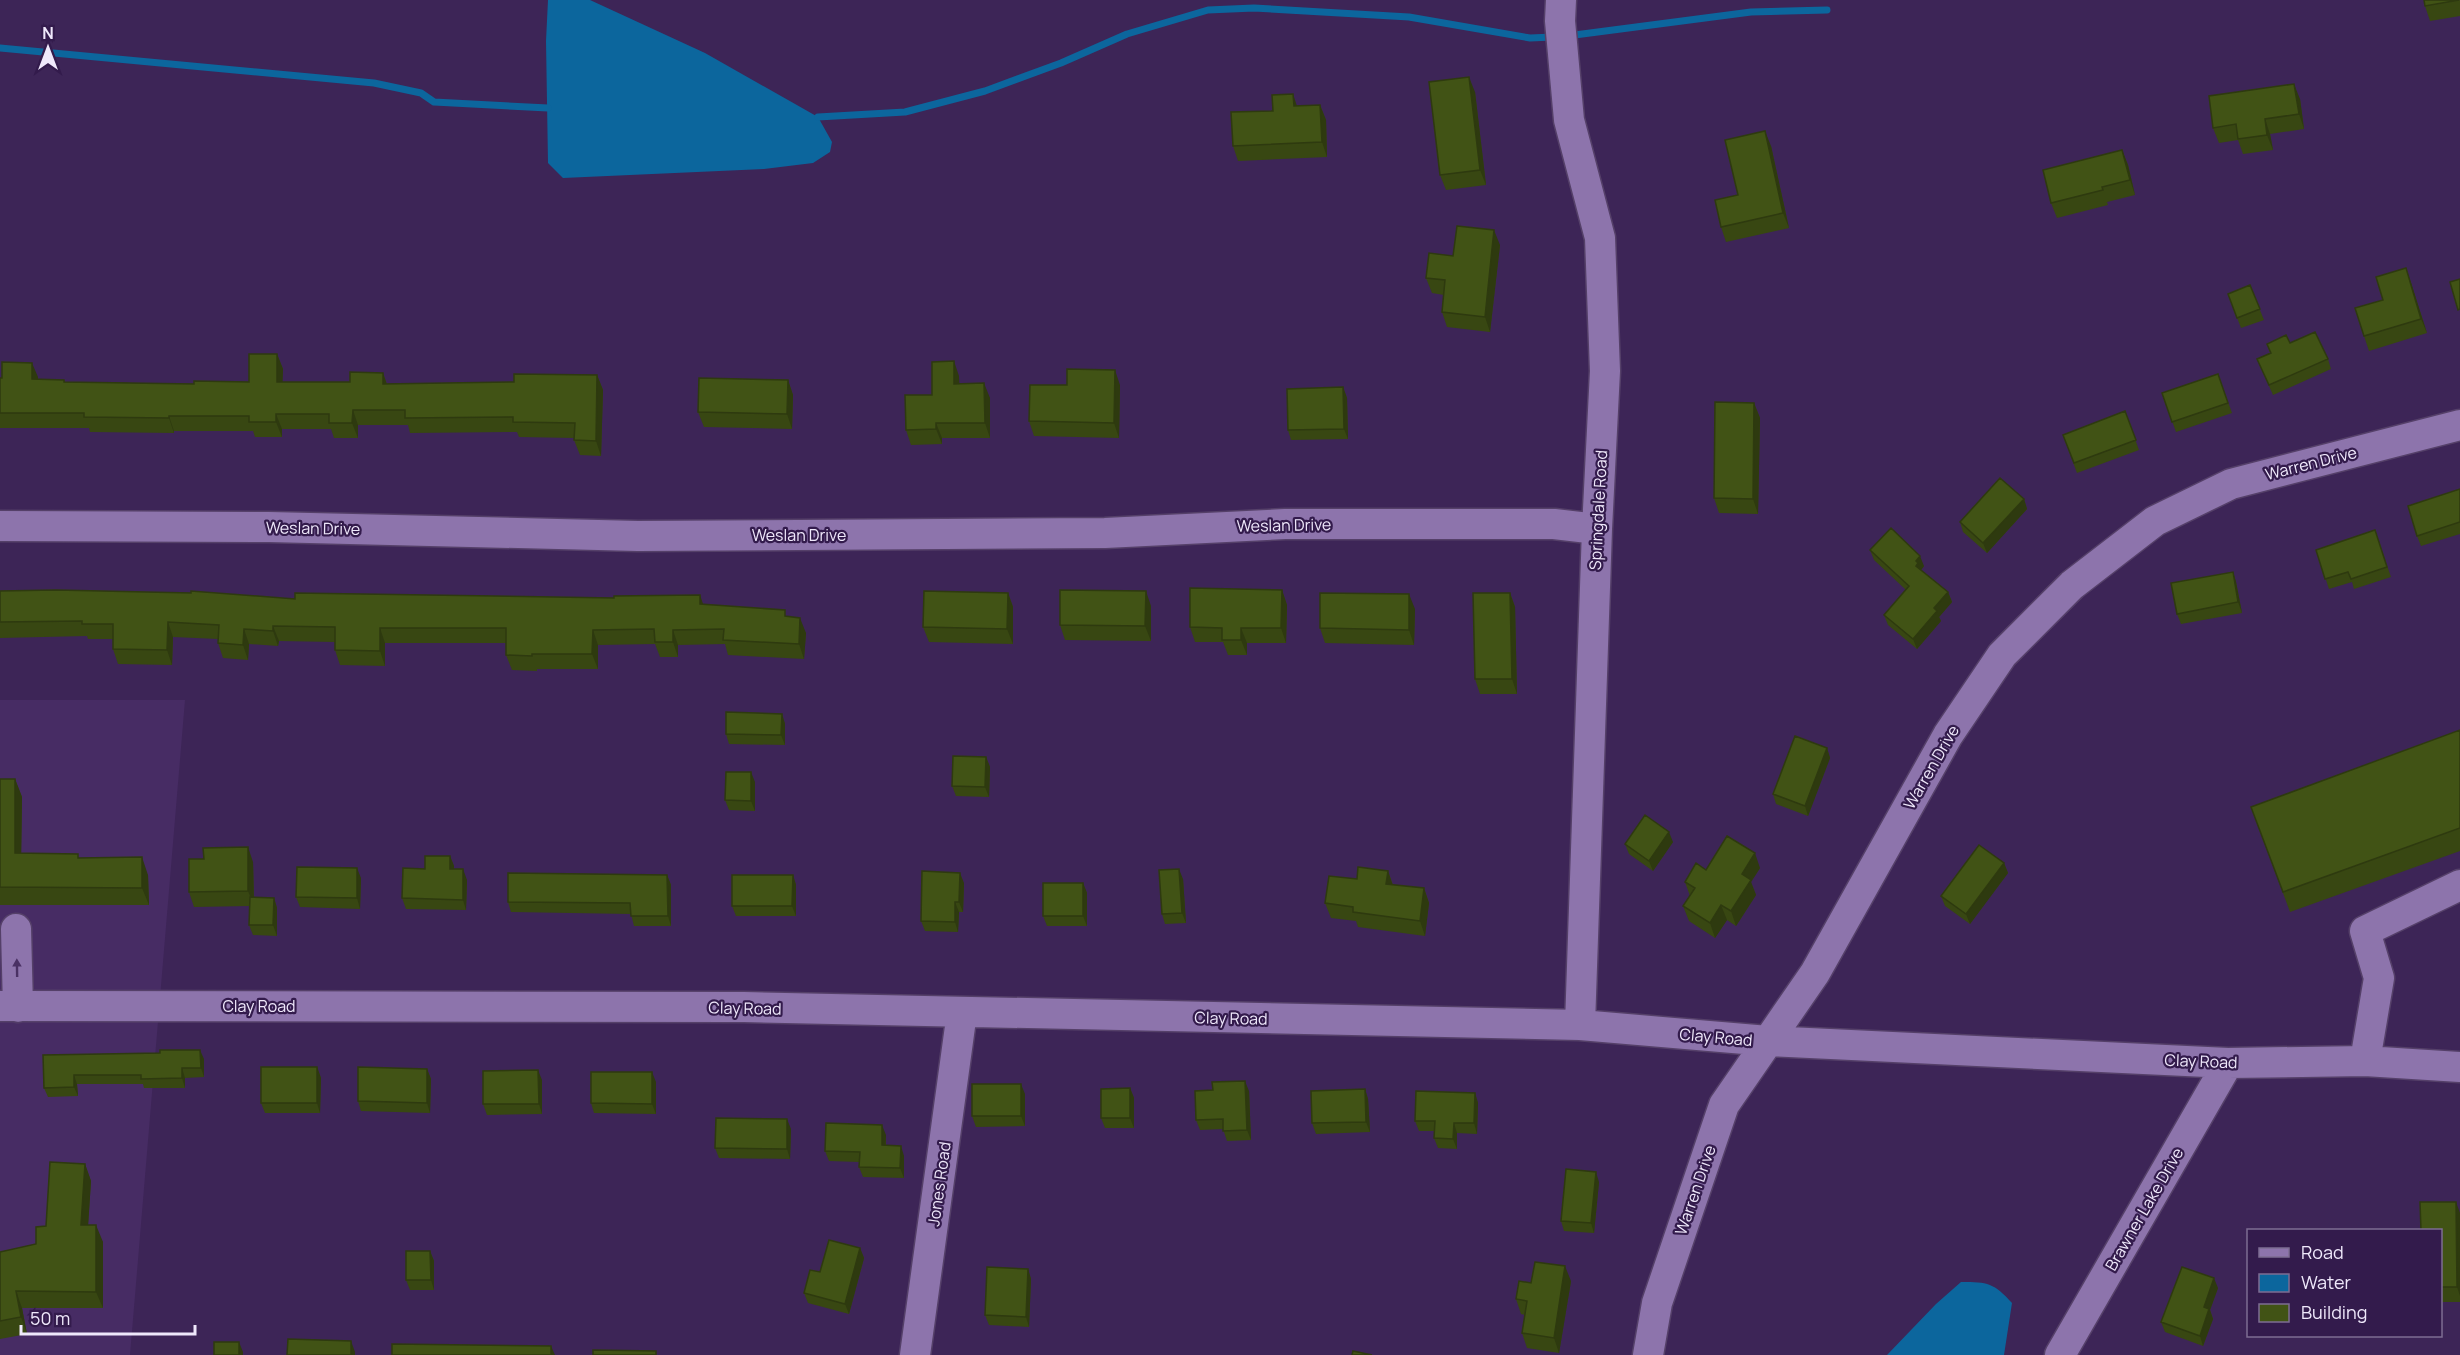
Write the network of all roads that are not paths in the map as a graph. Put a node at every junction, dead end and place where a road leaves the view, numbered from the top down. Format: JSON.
{"nodes":[{"id":1,"x":1561,"y":0,"type":"edge"},
{"id":2,"x":2460,"y":425,"type":"edge"},
{"id":3,"x":0,"y":526,"type":"edge"},
{"id":4,"x":1597,"y":529,"type":"junction"},
{"id":5,"x":2460,"y":885,"type":"edge"},
{"id":6,"x":16,"y":929,"type":"dead end"},
{"id":7,"x":9,"y":1006,"type":"edge"},
{"id":8,"x":963,"y":1012,"type":"junction"},
{"id":9,"x":1580,"y":1025,"type":"junction"},
{"id":10,"x":1768,"y":1041,"type":"junction"},
{"id":11,"x":2365,"y":1061,"type":"junction"},
{"id":12,"x":2228,"y":1063,"type":"junction"},
{"id":13,"x":2460,"y":1067,"type":"edge"},
{"id":14,"x":915,"y":1355,"type":"edge"},
{"id":15,"x":1648,"y":1355,"type":"edge"},
{"id":16,"x":2060,"y":1355,"type":"edge"}],
"edges":[{"from":1,"to":4,"type":"street","name":"Springdale Road"},
{"from":2,"to":10,"type":"street","name":"Warren Drive"},
{"from":3,"to":4,"type":"street","name":"Weslan Drive"},
{"from":4,"to":9,"type":"street","name":"Springdale Road"},
{"from":5,"to":11,"type":"street"},
{"from":7,"to":6,"type":"street","one_way":true},
{"from":7,"to":8,"type":"street","name":"Clay Road"},
{"from":8,"to":9,"type":"street","name":"Clay Road"},
{"from":8,"to":14,"type":"street","name":"Jones Road"},
{"from":9,"to":10,"type":"street","name":"Clay Road"},
{"from":10,"to":12,"type":"street","name":"Clay Road"},
{"from":10,"to":15,"type":"street","name":"Warren Drive"},
{"from":11,"to":12,"type":"street","name":"Clay Road"},
{"from":11,"to":13,"type":"street","name":"Clay Road"},
{"from":12,"to":16,"type":"street","name":"Brawner Lake Drive"}]}
